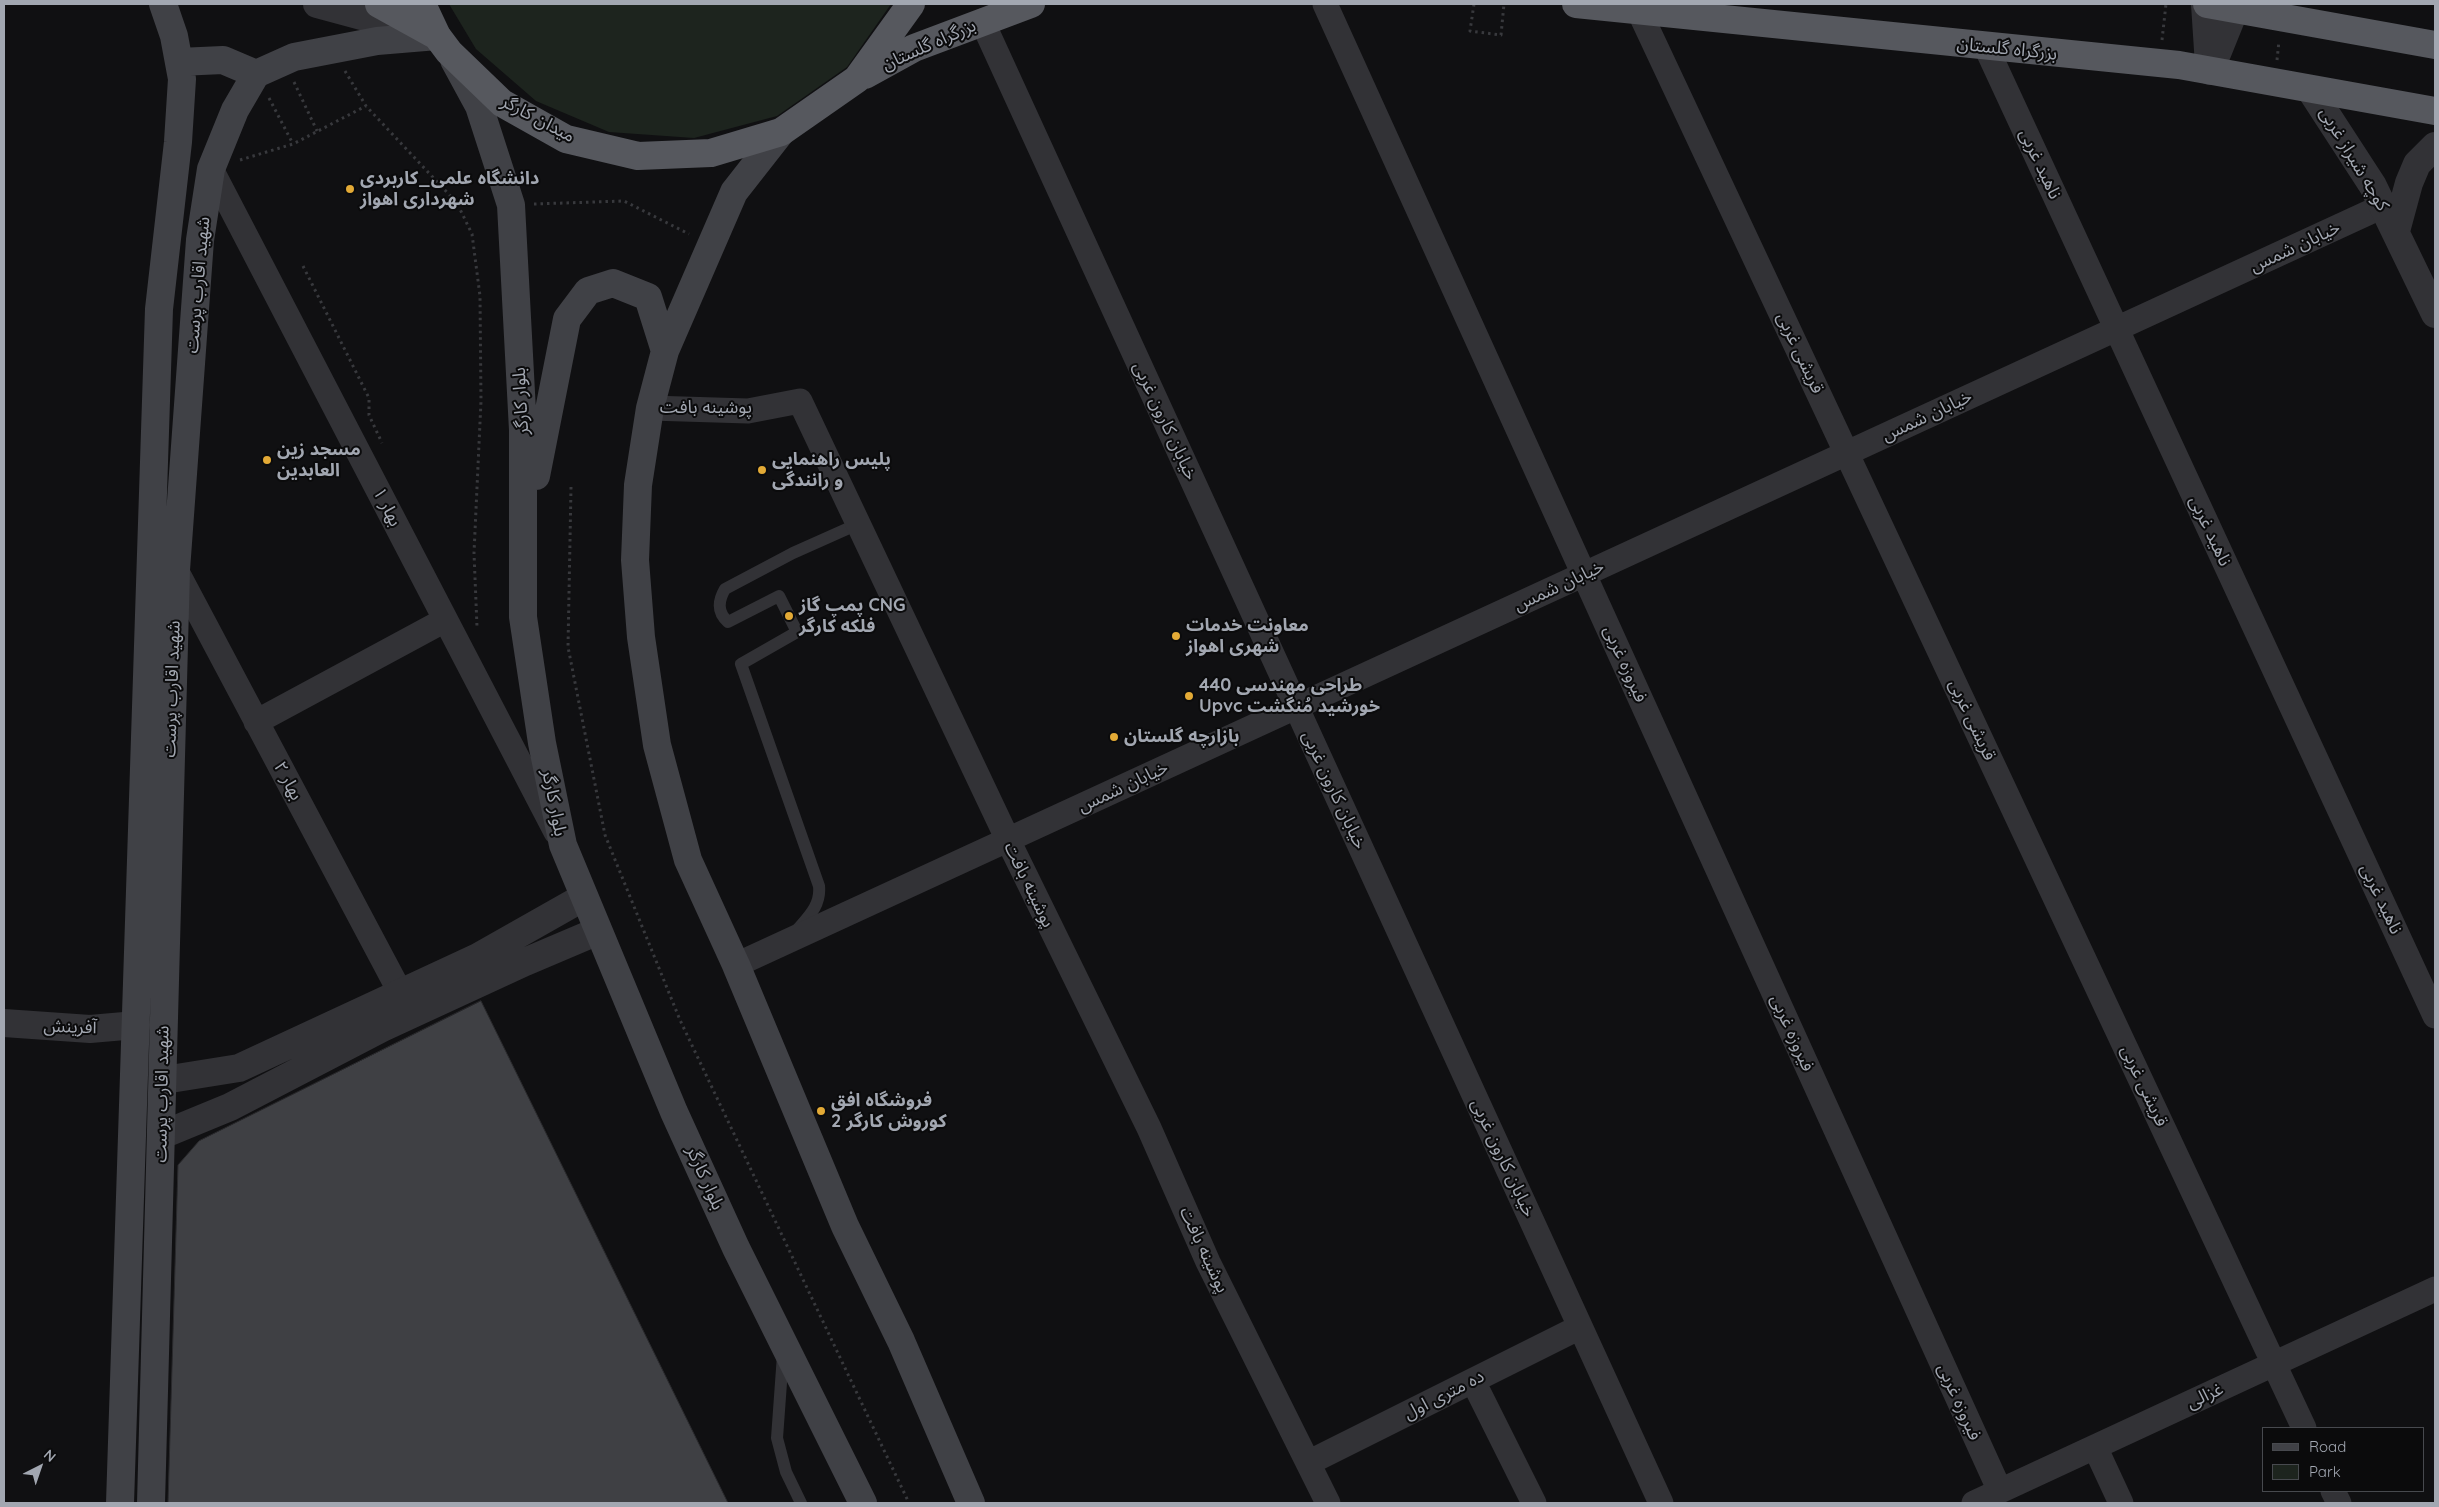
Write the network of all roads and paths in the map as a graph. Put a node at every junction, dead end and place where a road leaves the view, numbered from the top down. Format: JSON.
{"nodes":[{"id":1,"x":163,"y":4,"type":"edge"},
{"id":2,"x":317,"y":4,"type":"edge"},
{"id":3,"x":379,"y":4,"type":"edge"},
{"id":4,"x":422,"y":4,"type":"edge"},
{"id":5,"x":911,"y":4,"type":"edge"},
{"id":6,"x":1030,"y":4,"type":"edge"},
{"id":7,"x":1324,"y":4,"type":"edge"},
{"id":8,"x":1474,"y":4,"type":"edge"},
{"id":9,"x":1504,"y":4,"type":"edge"},
{"id":10,"x":1576,"y":4,"type":"edge"},
{"id":11,"x":2166,"y":4,"type":"edge"},
{"id":12,"x":2206,"y":4,"type":"edge"},
{"id":13,"x":2236,"y":6,"type":"edge"},
{"id":14,"x":1640,"y":11,"type":"junction"},
{"id":15,"x":982,"y":21,"type":"junction"},
{"id":16,"x":443,"y":44,"type":"junction"},
{"id":17,"x":2435,"y":45,"type":"edge"},
{"id":18,"x":1986,"y":47,"type":"junction"},
{"id":19,"x":332,"y":49,"type":"junction"},
{"id":20,"x":179,"y":62,"type":"junction"},
{"id":21,"x":284,"y":62,"type":"junction"},
{"id":22,"x":2159,"y":63,"type":"junction"},
{"id":23,"x":2210,"y":71,"type":"junction"},
{"id":24,"x":256,"y":74,"type":"junction"},
{"id":25,"x":857,"y":79,"type":"junction"},
{"id":26,"x":2310,"y":88,"type":"junction"},
{"id":27,"x":366,"y":106,"type":"junction"},
{"id":28,"x":2435,"y":111,"type":"edge"},
{"id":29,"x":318,"y":131,"type":"junction"},
{"id":30,"x":781,"y":132,"type":"junction"},
{"id":31,"x":293,"y":144,"type":"junction"},
{"id":32,"x":2435,"y":146,"type":"edge"},
{"id":33,"x":211,"y":168,"type":"junction"},
{"id":34,"x":511,"y":205,"type":"junction"},
{"id":35,"x":2383,"y":206,"type":"junction"},
{"id":36,"x":2396,"y":231,"type":"junction"},
{"id":37,"x":711,"y":246,"type":"junction"},
{"id":38,"x":303,"y":266,"type":"dead end"},
{"id":39,"x":2435,"y":314,"type":"edge"},
{"id":40,"x":2116,"y":329,"type":"junction"},
{"id":41,"x":664,"y":351,"type":"junction"},
{"id":42,"x":650,"y":408,"type":"junction"},
{"id":43,"x":385,"y":450,"type":"dead end"},
{"id":44,"x":1847,"y":454,"type":"junction"},
{"id":45,"x":571,"y":487,"type":"dead end"},
{"id":46,"x":858,"y":524,"type":"junction"},
{"id":47,"x":524,"y":536,"type":"junction"},
{"id":48,"x":176,"y":570,"type":"junction"},
{"id":49,"x":1584,"y":575,"type":"junction"},
{"id":50,"x":445,"y":620,"type":"junction"},
{"id":51,"x":477,"y":632,"type":"dead end"},
{"id":52,"x":1296,"y":707,"type":"junction"},
{"id":53,"x":256,"y":722,"type":"junction"},
{"id":54,"x":1008,"y":840,"type":"junction"},
{"id":55,"x":563,"y":845,"type":"junction"},
{"id":56,"x":584,"y":897,"type":"junction"},
{"id":57,"x":598,"y":931,"type":"junction"},
{"id":58,"x":788,"y":941,"type":"junction"},
{"id":59,"x":736,"y":966,"type":"junction"},
{"id":60,"x":400,"y":992,"type":"junction"},
{"id":61,"x":2435,"y":1016,"type":"edge"},
{"id":62,"x":4,"y":1023,"type":"edge"},
{"id":63,"x":136,"y":1025,"type":"junction"},
{"id":64,"x":164,"y":1080,"type":"junction"},
{"id":65,"x":162,"y":1136,"type":"junction"},
{"id":66,"x":2435,"y":1289,"type":"edge"},
{"id":67,"x":1580,"y":1327,"type":"junction"},
{"id":68,"x":784,"y":1346,"type":"junction"},
{"id":69,"x":2274,"y":1364,"type":"junction"},
{"id":70,"x":1473,"y":1381,"type":"junction"},
{"id":71,"x":2304,"y":1427,"type":"edge"},
{"id":72,"x":2096,"y":1447,"type":"junction"},
{"id":73,"x":1308,"y":1463,"type":"junction"},
{"id":74,"x":2000,"y":1492,"type":"junction"},
{"id":75,"x":120,"y":1503,"type":"edge"},
{"id":76,"x":152,"y":1503,"type":"edge"},
{"id":77,"x":801,"y":1503,"type":"edge"},
{"id":78,"x":863,"y":1503,"type":"edge"},
{"id":79,"x":909,"y":1503,"type":"edge"},
{"id":80,"x":971,"y":1503,"type":"edge"},
{"id":81,"x":1328,"y":1503,"type":"edge"},
{"id":82,"x":1534,"y":1503,"type":"edge"},
{"id":83,"x":1661,"y":1503,"type":"edge"},
{"id":84,"x":1974,"y":1503,"type":"edge"},
{"id":85,"x":2121,"y":1503,"type":"edge"}],
"edges":[{"from":1,"to":20,"type":"main road","name":"شهید اقارب پرست"},
{"from":2,"to":16,"type":"street"},
{"from":3,"to":16,"type":"highway"},
{"from":4,"to":16,"type":"highway","name":"میدان کارگر"},
{"from":5,"to":25,"type":"highway","name":"میدان کارگر"},
{"from":6,"to":15,"type":"highway","name":"بزرگراه گلستان"},
{"from":7,"to":49,"type":"street","name":"فیروزه غربی"},
{"from":8,"to":9,"type":"path"},
{"from":10,"to":14,"type":"highway","name":"بزرگراه گلستان"},
{"from":11,"to":22,"type":"path"},
{"from":12,"to":13,"type":"highway"},
{"from":12,"to":23,"type":"street"},
{"from":13,"to":17,"type":"highway"},
{"from":13,"to":23,"type":"street"},
{"from":14,"to":18,"type":"highway","name":"بزرگراه گلستان"},
{"from":14,"to":44,"type":"street","name":"قریشی غربی"},
{"from":15,"to":25,"type":"highway","name":"بزرگراه گلستان"},
{"from":15,"to":52,"type":"street","name":"خیابان کارون غربی"},
{"from":16,"to":19,"type":"main road"},
{"from":16,"to":30,"type":"highway","name":"میدان کارگر"},
{"from":16,"to":34,"type":"main road","name":"بلوار کارگر"},
{"from":18,"to":22,"type":"highway","name":"بزرگراه گلستان"},
{"from":18,"to":40,"type":"street","name":"ناهید غربی"},
{"from":19,"to":21,"type":"main road"},
{"from":19,"to":27,"type":"path"},
{"from":20,"to":24,"type":"main road"},
{"from":20,"to":63,"type":"main road","name":"شهید اقارب پرست"},
{"from":21,"to":24,"type":"main road"},
{"from":21,"to":29,"type":"path"},
{"from":22,"to":23,"type":"highway","name":"بزرگراه گلستان"},
{"from":23,"to":26,"type":"highway","name":"بزرگراه گلستان"},
{"from":24,"to":31,"type":"path"},
{"from":24,"to":33,"type":"main road","name":"شهید اقارب پرست"},
{"from":25,"to":30,"type":"highway","name":"میدان کارگر"},
{"from":26,"to":28,"type":"highway","name":"بزرگراه گلستان"},
{"from":26,"to":35,"type":"street","name":"کوچه شیراز غربی"},
{"from":27,"to":29,"type":"path"},
{"from":27,"to":51,"type":"path"},
{"from":29,"to":31,"type":"path"},
{"from":30,"to":37,"type":"main road"},
{"from":31,"to":33,"type":"path"},
{"from":32,"to":36,"type":"street","name":"کوچه شیراز غربی"},
{"from":33,"to":48,"type":"main road","name":"شهید اقارب پرست"},
{"from":33,"to":50,"type":"street","name":"بهار ۱"},
{"from":34,"to":37,"type":"path"},
{"from":34,"to":47,"type":"main road","name":"بلوار کارگر"},
{"from":35,"to":36,"type":"street","name":"کوچه شیراز غربی"},
{"from":35,"to":40,"type":"street","name":"خیابان شمس"},
{"from":36,"to":39,"type":"street","name":"کوچه شیراز غربی"},
{"from":37,"to":41,"type":"main road"},
{"from":38,"to":43,"type":"path"},
{"from":40,"to":44,"type":"street","name":"خیابان شمس"},
{"from":40,"to":61,"type":"street","name":"ناهید غربی"},
{"from":41,"to":42,"type":"main road"},
{"from":41,"to":47,"type":"main road"},
{"from":42,"to":46,"type":"street","name":"پوشینه بافت"},
{"from":42,"to":59,"type":"main road"},
{"from":44,"to":49,"type":"street","name":"خیابان شمس"},
{"from":44,"to":69,"type":"street","name":"قریشی غربی"},
{"from":45,"to":79,"type":"path"},
{"from":46,"to":54,"type":"street","name":"پوشینه بافت"},
{"from":46,"to":58,"type":"lane"},
{"from":47,"to":55,"type":"main road","name":"بلوار کارگر"},
{"from":48,"to":53,"type":"street","name":"بهار ۲"},
{"from":48,"to":64,"type":"main road","name":"شهید اقارب پرست"},
{"from":49,"to":52,"type":"street","name":"خیابان شمس"},
{"from":49,"to":74,"type":"street","name":"فیروزه غربی"},
{"from":50,"to":53,"type":"street"},
{"from":50,"to":55,"type":"street","name":"بهار ۱"},
{"from":52,"to":54,"type":"street","name":"خیابان شمس"},
{"from":52,"to":67,"type":"street","name":"خیابان کارون غربی"},
{"from":53,"to":60,"type":"street","name":"بهار ۲"},
{"from":54,"to":58,"type":"street","name":"خیابان شمس"},
{"from":54,"to":73,"type":"street","name":"پوشینه بافت"},
{"from":55,"to":56,"type":"main road","name":"بلوار کارگر"},
{"from":56,"to":57,"type":"main road","name":"بلوار کارگر"},
{"from":56,"to":60,"type":"street"},
{"from":57,"to":65,"type":"street"},
{"from":57,"to":68,"type":"main road","name":"بلوار کارگر"},
{"from":58,"to":59,"type":"street","name":"خیابان شمس"},
{"from":59,"to":80,"type":"main road"},
{"from":60,"to":64,"type":"street"},
{"from":62,"to":63,"type":"street","name":"آفرینش"},
{"from":63,"to":75,"type":"main road","name":"شهید اقارب پرست"},
{"from":64,"to":65,"type":"main road","name":"شهید اقارب پرست"},
{"from":65,"to":76,"type":"main road","name":"شهید اقارب پرست"},
{"from":66,"to":69,"type":"street","name":"غزالی"},
{"from":67,"to":70,"type":"street","name":"ده متری اول"},
{"from":67,"to":83,"type":"street","name":"خیابان کارون غربی"},
{"from":68,"to":77,"type":"lane"},
{"from":68,"to":78,"type":"main road","name":"بلوار کارگر"},
{"from":69,"to":71,"type":"street","name":"قریشی غربی"},
{"from":69,"to":72,"type":"street","name":"غزالی"},
{"from":70,"to":73,"type":"street","name":"ده متری اول"},
{"from":70,"to":82,"type":"street"},
{"from":72,"to":74,"type":"street","name":"غزالی"},
{"from":72,"to":85,"type":"street"},
{"from":73,"to":81,"type":"street","name":"پوشینه بافت"},
{"from":74,"to":84,"type":"street","name":"غزالی"}]}
